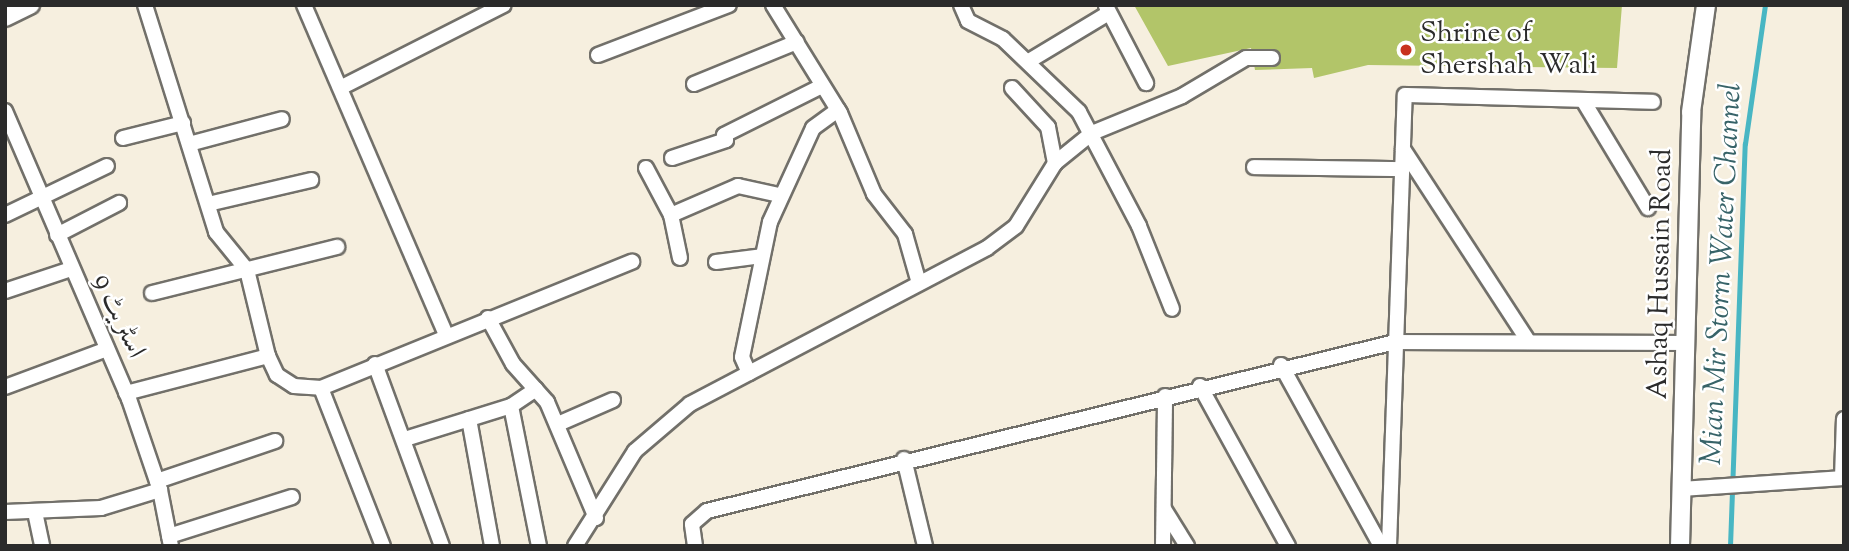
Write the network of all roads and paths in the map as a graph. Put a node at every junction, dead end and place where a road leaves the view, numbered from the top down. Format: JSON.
{"nodes":[{"id":1,"x":30,"y":5,"type":"edge"},
{"id":2,"x":145,"y":5,"type":"edge"},
{"id":3,"x":304,"y":5,"type":"edge"},
{"id":4,"x":504,"y":5,"type":"edge"},
{"id":5,"x":729,"y":5,"type":"edge"},
{"id":6,"x":773,"y":5,"type":"edge"},
{"id":7,"x":961,"y":5,"type":"edge"},
{"id":8,"x":1706,"y":5,"type":"edge"},
{"id":9,"x":1107,"y":9,"type":"edge"},
{"id":10,"x":5,"y":17,"type":"edge"},
{"id":11,"x":797,"y":42,"type":"junction"},
{"id":12,"x":598,"y":55,"type":"dead end"},
{"id":13,"x":1272,"y":58,"type":"dead end"},
{"id":14,"x":1029,"y":61,"type":"junction"},
{"id":15,"x":1146,"y":83,"type":"dead end"},
{"id":16,"x":694,"y":84,"type":"dead end"},
{"id":17,"x":344,"y":86,"type":"junction"},
{"id":18,"x":822,"y":86,"type":"junction"},
{"id":19,"x":1012,"y":88,"type":"dead end"},
{"id":20,"x":1584,"y":102,"type":"junction"},
{"id":21,"x":1653,"y":102,"type":"dead end"},
{"id":22,"x":838,"y":110,"type":"junction"},
{"id":23,"x":5,"y":111,"type":"edge"},
{"id":24,"x":282,"y":119,"type":"dead end"},
{"id":25,"x":183,"y":123,"type":"junction"},
{"id":26,"x":1091,"y":134,"type":"junction"},
{"id":27,"x":123,"y":138,"type":"dead end"},
{"id":28,"x":189,"y":144,"type":"junction"},
{"id":29,"x":1403,"y":149,"type":"junction"},
{"id":30,"x":672,"y":158,"type":"dead end"},
{"id":31,"x":1055,"y":163,"type":"junction"},
{"id":32,"x":107,"y":166,"type":"dead end"},
{"id":33,"x":1254,"y":167,"type":"dead end"},
{"id":34,"x":646,"y":168,"type":"dead end"},
{"id":35,"x":1402,"y":169,"type":"junction"},
{"id":36,"x":311,"y":180,"type":"dead end"},
{"id":37,"x":779,"y":195,"type":"junction"},
{"id":38,"x":43,"y":200,"type":"junction"},
{"id":39,"x":118,"y":203,"type":"dead end"},
{"id":40,"x":208,"y":204,"type":"junction"},
{"id":41,"x":1647,"y":208,"type":"dead end"},
{"id":42,"x":5,"y":215,"type":"edge"},
{"id":43,"x":671,"y":215,"type":"junction"},
{"id":44,"x":57,"y":235,"type":"junction"},
{"id":45,"x":337,"y":247,"type":"dead end"},
{"id":46,"x":762,"y":256,"type":"junction"},
{"id":47,"x":680,"y":258,"type":"dead end"},
{"id":48,"x":632,"y":262,"type":"dead end"},
{"id":49,"x":716,"y":262,"type":"dead end"},
{"id":50,"x":71,"y":269,"type":"junction"},
{"id":51,"x":247,"y":270,"type":"junction"},
{"id":52,"x":919,"y":283,"type":"junction"},
{"id":53,"x":5,"y":291,"type":"edge"},
{"id":54,"x":152,"y":293,"type":"dead end"},
{"id":55,"x":1172,"y":309,"type":"dead end"},
{"id":56,"x":488,"y":318,"type":"junction"},
{"id":57,"x":446,"y":334,"type":"junction"},
{"id":58,"x":1395,"y":342,"type":"junction"},
{"id":59,"x":1530,"y":342,"type":"junction"},
{"id":60,"x":1687,"y":343,"type":"junction"},
{"id":61,"x":107,"y":349,"type":"junction"},
{"id":62,"x":268,"y":356,"type":"junction"},
{"id":63,"x":375,"y":364,"type":"junction"},
{"id":64,"x":1281,"y":365,"type":"junction"},
{"id":65,"x":749,"y":373,"type":"junction"},
{"id":66,"x":1200,"y":386,"type":"junction"},
{"id":67,"x":5,"y":387,"type":"edge"},
{"id":68,"x":321,"y":388,"type":"junction"},
{"id":69,"x":536,"y":389,"type":"junction"},
{"id":70,"x":126,"y":393,"type":"junction"},
{"id":71,"x":1165,"y":396,"type":"junction"},
{"id":72,"x":613,"y":400,"type":"dead end"},
{"id":73,"x":511,"y":406,"type":"junction"},
{"id":74,"x":469,"y":419,"type":"junction"},
{"id":75,"x":1844,"y":419,"type":"edge"},
{"id":76,"x":558,"y":424,"type":"junction"},
{"id":77,"x":405,"y":439,"type":"junction"},
{"id":78,"x":275,"y":441,"type":"dead end"},
{"id":79,"x":904,"y":459,"type":"junction"},
{"id":80,"x":1843,"y":478,"type":"edge"},
{"id":81,"x":159,"y":485,"type":"junction"},
{"id":82,"x":1681,"y":489,"type":"junction"},
{"id":83,"x":292,"y":497,"type":"dead end"},
{"id":84,"x":1164,"y":508,"type":"junction"},
{"id":85,"x":5,"y":512,"type":"edge"},
{"id":86,"x":35,"y":512,"type":"junction"},
{"id":87,"x":596,"y":518,"type":"junction"},
{"id":88,"x":170,"y":541,"type":"edge"},
{"id":89,"x":42,"y":546,"type":"edge"},
{"id":90,"x":383,"y":546,"type":"edge"},
{"id":91,"x":442,"y":546,"type":"edge"},
{"id":92,"x":492,"y":546,"type":"edge"},
{"id":93,"x":539,"y":546,"type":"edge"},
{"id":94,"x":575,"y":546,"type":"edge"},
{"id":95,"x":695,"y":546,"type":"edge"},
{"id":96,"x":926,"y":546,"type":"edge"},
{"id":97,"x":1163,"y":546,"type":"edge"},
{"id":98,"x":1187,"y":546,"type":"edge"},
{"id":99,"x":1288,"y":546,"type":"edge"},
{"id":100,"x":1381,"y":546,"type":"edge"},
{"id":101,"x":1389,"y":546,"type":"edge"},
{"id":102,"x":1680,"y":546,"type":"edge"}],
"edges":[{"from":1,"to":10,"type":"main road"},
{"from":2,"to":25,"type":"street"},
{"from":3,"to":17,"type":"street"},
{"from":4,"to":17,"type":"street"},
{"from":5,"to":12,"type":"street"},
{"from":6,"to":11,"type":"street"},
{"from":7,"to":14,"type":"street"},
{"from":8,"to":60,"type":"main road","name":"Ashaq Hussain Road"},
{"from":9,"to":14,"type":"street"},
{"from":9,"to":15,"type":"street"},
{"from":11,"to":16,"type":"street"},
{"from":11,"to":18,"type":"street"},
{"from":13,"to":26,"type":"street"},
{"from":14,"to":26,"type":"street"},
{"from":17,"to":57,"type":"street"},
{"from":18,"to":22,"type":"street"},
{"from":18,"to":30,"type":"street"},
{"from":19,"to":31,"type":"street"},
{"from":20,"to":21,"type":"street"},
{"from":20,"to":29,"type":"street"},
{"from":20,"to":41,"type":"street"},
{"from":22,"to":37,"type":"street"},
{"from":22,"to":52,"type":"street"},
{"from":23,"to":38,"type":"street","name":"اسٹریٹ 9"},
{"from":24,"to":28,"type":"street"},
{"from":25,"to":27,"type":"street"},
{"from":25,"to":28,"type":"street"},
{"from":26,"to":31,"type":"street"},
{"from":26,"to":55,"type":"street"},
{"from":28,"to":40,"type":"street"},
{"from":29,"to":35,"type":"street"},
{"from":29,"to":59,"type":"street"},
{"from":31,"to":52,"type":"street"},
{"from":32,"to":38,"type":"street"},
{"from":33,"to":35,"type":"street"},
{"from":34,"to":43,"type":"street"},
{"from":35,"to":58,"type":"street"},
{"from":36,"to":40,"type":"street"},
{"from":37,"to":43,"type":"street"},
{"from":37,"to":46,"type":"street"},
{"from":38,"to":42,"type":"street"},
{"from":38,"to":44,"type":"street","name":"اسٹریٹ 9"},
{"from":39,"to":44,"type":"street"},
{"from":40,"to":51,"type":"street"},
{"from":43,"to":47,"type":"street"},
{"from":44,"to":50,"type":"street","name":"اسٹریٹ 9"},
{"from":45,"to":51,"type":"street"},
{"from":46,"to":49,"type":"street"},
{"from":46,"to":65,"type":"street"},
{"from":48,"to":56,"type":"street"},
{"from":50,"to":53,"type":"street"},
{"from":50,"to":61,"type":"street","name":"اسٹریٹ 9"},
{"from":51,"to":54,"type":"street"},
{"from":51,"to":62,"type":"street"},
{"from":52,"to":65,"type":"street"},
{"from":56,"to":57,"type":"street"},
{"from":56,"to":69,"type":"street"},
{"from":57,"to":63,"type":"street"},
{"from":58,"to":59,"type":"street"},
{"from":58,"to":64,"type":"street"},
{"from":58,"to":101,"type":"street"},
{"from":59,"to":60,"type":"street"},
{"from":60,"to":82,"type":"main road","name":"Ashaq Hussain Road"},
{"from":61,"to":67,"type":"street"},
{"from":61,"to":70,"type":"street","name":"اسٹریٹ 9"},
{"from":62,"to":68,"type":"street"},
{"from":62,"to":70,"type":"street"},
{"from":63,"to":68,"type":"street"},
{"from":63,"to":77,"type":"street"},
{"from":64,"to":66,"type":"street"},
{"from":64,"to":100,"type":"street"},
{"from":65,"to":87,"type":"street"},
{"from":66,"to":71,"type":"street"},
{"from":66,"to":99,"type":"street"},
{"from":68,"to":90,"type":"street"},
{"from":69,"to":73,"type":"street"},
{"from":69,"to":76,"type":"street"},
{"from":70,"to":81,"type":"street","name":"اسٹریٹ 9"},
{"from":71,"to":79,"type":"street"},
{"from":71,"to":84,"type":"street"},
{"from":72,"to":76,"type":"street"},
{"from":73,"to":74,"type":"street"},
{"from":73,"to":93,"type":"street"},
{"from":74,"to":77,"type":"street"},
{"from":74,"to":92,"type":"street"},
{"from":75,"to":80,"type":"street"},
{"from":76,"to":87,"type":"street"},
{"from":77,"to":91,"type":"street"},
{"from":78,"to":81,"type":"street"},
{"from":79,"to":95,"type":"street"},
{"from":79,"to":96,"type":"street"},
{"from":80,"to":82,"type":"street"},
{"from":81,"to":86,"type":"street"},
{"from":81,"to":88,"type":"street","name":"اسٹریٹ 9"},
{"from":82,"to":102,"type":"main road","name":"Ashaq Hussain Road"},
{"from":83,"to":88,"type":"street"},
{"from":84,"to":97,"type":"street"},
{"from":84,"to":98,"type":"street"},
{"from":85,"to":86,"type":"street"},
{"from":86,"to":89,"type":"street"},
{"from":87,"to":94,"type":"street"}]}
